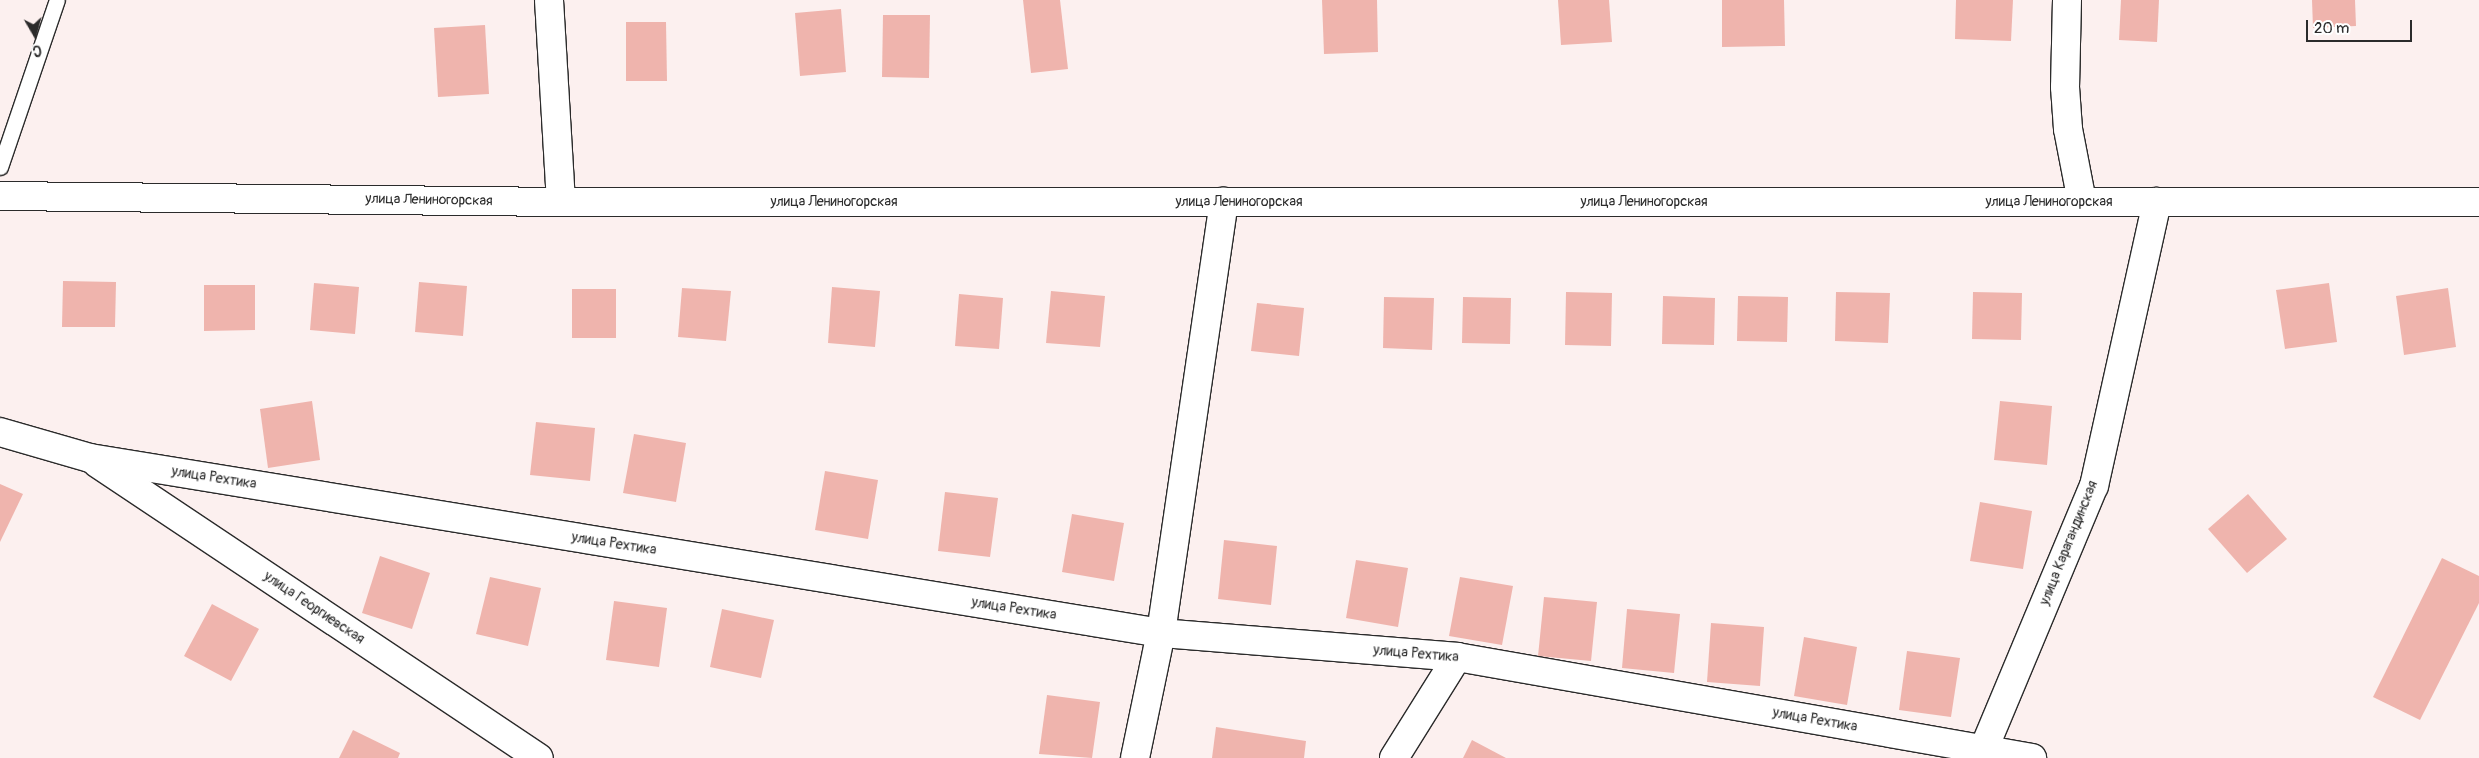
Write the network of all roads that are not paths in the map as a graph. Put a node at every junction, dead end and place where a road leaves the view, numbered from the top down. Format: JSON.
{"nodes":[{"id":1,"x":57,"y":0,"type":"edge"},
{"id":2,"x":549,"y":0,"type":"edge"},
{"id":3,"x":2067,"y":0,"type":"edge"},
{"id":4,"x":0,"y":167,"type":"edge"},
{"id":5,"x":0,"y":196,"type":"edge"},
{"id":6,"x":561,"y":202,"type":"junction"},
{"id":7,"x":1224,"y":202,"type":"junction"},
{"id":8,"x":2082,"y":202,"type":"junction"},
{"id":9,"x":2156,"y":202,"type":"junction"},
{"id":10,"x":2479,"y":202,"type":"edge"},
{"id":11,"x":0,"y":432,"type":"edge"},
{"id":12,"x":90,"y":458,"type":"junction"},
{"id":13,"x":1161,"y":633,"type":"junction"},
{"id":14,"x":1458,"y":657,"type":"junction"},
{"id":15,"x":1982,"y":754,"type":"edge"},
{"id":16,"x":539,"y":758,"type":"edge"},
{"id":17,"x":1135,"y":758,"type":"edge"},
{"id":18,"x":1394,"y":758,"type":"edge"},
{"id":19,"x":2032,"y":758,"type":"edge"}],
"edges":[{"from":1,"to":4,"type":"lane"},
{"from":2,"to":6,"type":"street"},
{"from":3,"to":8,"type":"street"},
{"from":5,"to":6,"type":"street","name":"улица Лениногорская"},
{"from":6,"to":7,"type":"street","name":"улица Лениногорская"},
{"from":7,"to":8,"type":"street","name":"улица Лениногорская"},
{"from":7,"to":13,"type":"street"},
{"from":8,"to":9,"type":"street","name":"улица Лениногорская"},
{"from":9,"to":10,"type":"street","name":"улица Лениногорская"},
{"from":9,"to":15,"type":"street","name":"улица Карагандинская"},
{"from":11,"to":12,"type":"street","name":"улица Рехтика"},
{"from":12,"to":13,"type":"street","name":"улица Рехтика"},
{"from":12,"to":16,"type":"street","name":"улица Георгиевская"},
{"from":13,"to":14,"type":"street","name":"улица Рехтика"},
{"from":13,"to":17,"type":"street"},
{"from":14,"to":15,"type":"street","name":"улица Рехтика"},
{"from":14,"to":18,"type":"street"},
{"from":15,"to":19,"type":"street","name":"улица Рехтика"}]}
